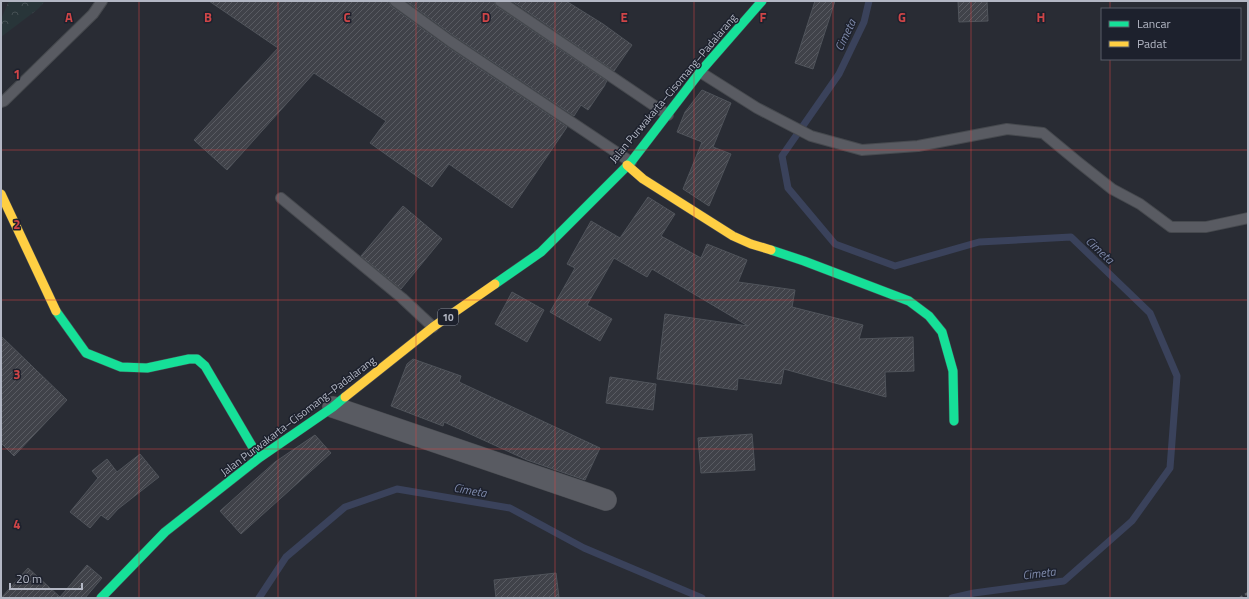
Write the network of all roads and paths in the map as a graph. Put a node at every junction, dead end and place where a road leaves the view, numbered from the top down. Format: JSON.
{"nodes":[{"id":1,"x":102,"y":1,"type":"edge"},
{"id":2,"x":395,"y":1,"type":"edge"},
{"id":3,"x":500,"y":1,"type":"edge"},
{"id":4,"x":762,"y":1,"type":"edge"},
{"id":5,"x":700,"y":72,"type":"junction"},
{"id":6,"x":1,"y":102,"type":"edge"},
{"id":7,"x":668,"y":115,"type":"junction"},
{"id":8,"x":629,"y":164,"type":"junction"},
{"id":9,"x":1,"y":194,"type":"edge"},
{"id":10,"x":281,"y":198,"type":"dead end"},
{"id":11,"x":1248,"y":218,"type":"edge"},
{"id":12,"x":433,"y":327,"type":"junction"},
{"id":13,"x":333,"y":407,"type":"junction"},
{"id":14,"x":954,"y":421,"type":"dead end"},
{"id":15,"x":258,"y":458,"type":"junction"},
{"id":16,"x":606,"y":500,"type":"dead end"},
{"id":17,"x":1248,"y":593,"type":"edge"},
{"id":18,"x":102,"y":598,"type":"edge"},
{"id":19,"x":1240,"y":598,"type":"edge"}],
"edges":[{"from":1,"to":6,"type":"lane"},
{"from":2,"to":8,"type":"lane"},
{"from":3,"to":7,"type":"lane"},
{"from":4,"to":5,"type":"main road","name":"Jalan Purwakarta–Cisomang–Padalarang","number":"10"},
{"from":5,"to":7,"type":"main road","name":"Jalan Purwakarta–Cisomang–Padalarang","number":"10"},
{"from":5,"to":11,"type":"lane"},
{"from":7,"to":8,"type":"main road","name":"Jalan Purwakarta–Cisomang–Padalarang","number":"10"},
{"from":8,"to":12,"type":"main road","name":"Jalan Purwakarta–Cisomang–Padalarang","number":"10"},
{"from":8,"to":14,"type":"main road"},
{"from":9,"to":15,"type":"main road"},
{"from":10,"to":12,"type":"lane"},
{"from":12,"to":13,"type":"main road","name":"Jalan Purwakarta–Cisomang–Padalarang","number":"10"},
{"from":13,"to":15,"type":"main road","name":"Jalan Purwakarta–Cisomang–Padalarang","number":"10"},
{"from":13,"to":16,"type":"street"},
{"from":15,"to":18,"type":"main road","name":"Jalan Purwakarta–Cisomang–Padalarang","number":"10"},
{"from":17,"to":19,"type":"path"}]}
